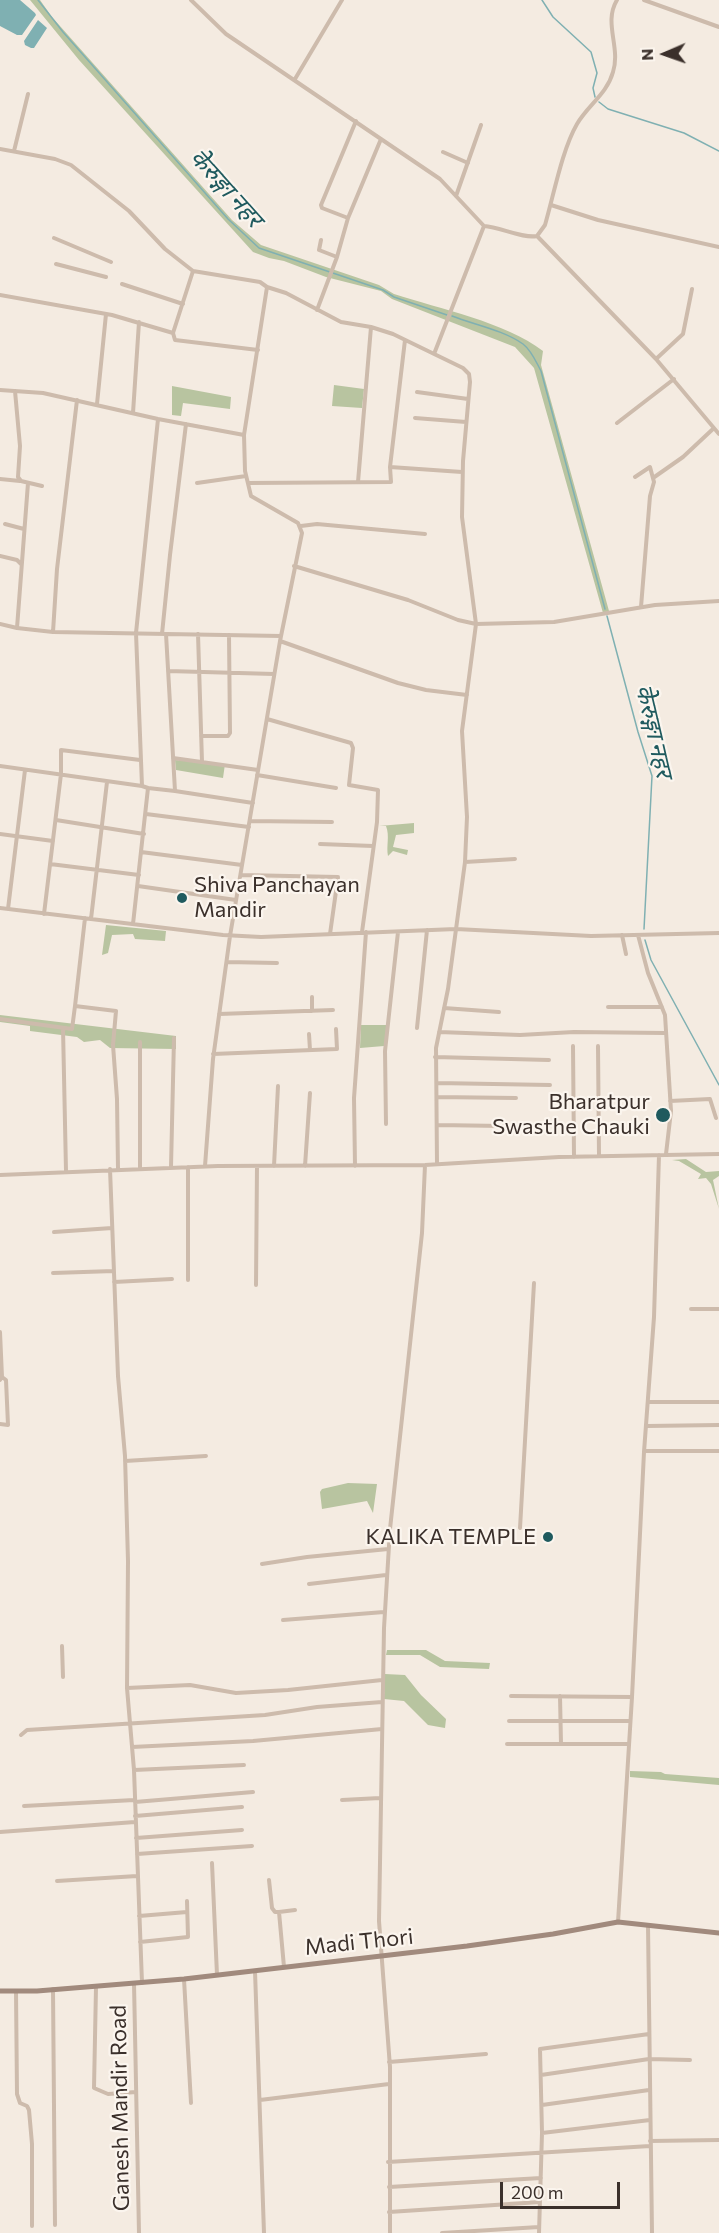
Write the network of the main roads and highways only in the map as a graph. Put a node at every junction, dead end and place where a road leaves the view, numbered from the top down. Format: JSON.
{"nodes":[{"id":1,"x":719,"y":1933,"type":"edge"},
{"id":2,"x":0,"y":1991,"type":"edge"}],
"edges":[{"from":1,"to":2,"type":"main road","name":"Madi Thori"}]}
